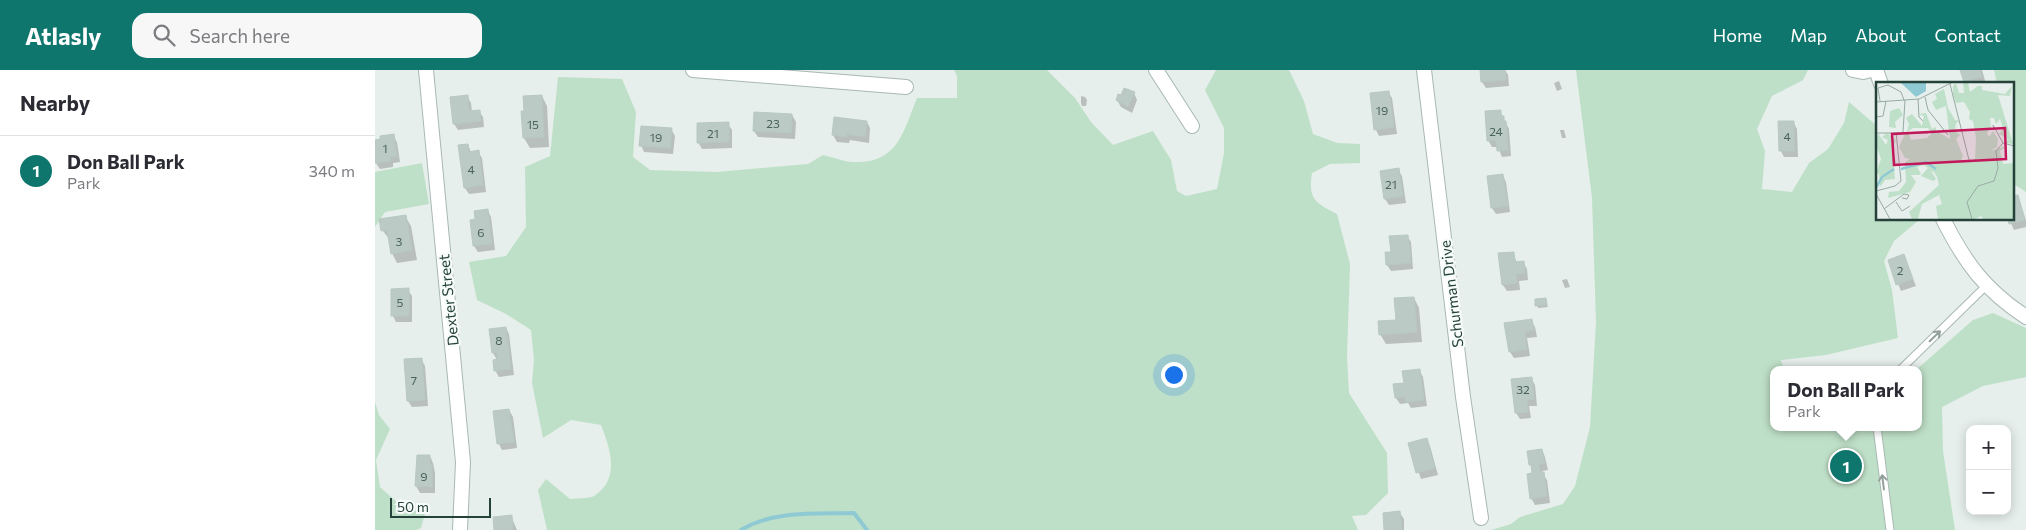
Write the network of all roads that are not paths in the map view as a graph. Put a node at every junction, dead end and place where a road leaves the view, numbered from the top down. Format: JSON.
{"nodes":[{"id":1,"x":426,"y":70,"type":"edge"},
{"id":2,"x":693,"y":70,"type":"edge"},
{"id":3,"x":1156,"y":70,"type":"edge"},
{"id":4,"x":1424,"y":70,"type":"edge"},
{"id":5,"x":1853,"y":70,"type":"edge"},
{"id":6,"x":1870,"y":70,"type":"edge"},
{"id":7,"x":1876,"y":70,"type":"edge"},
{"id":8,"x":1880,"y":82,"type":"edge"},
{"id":9,"x":906,"y":87,"type":"dead end"},
{"id":10,"x":1192,"y":126,"type":"dead end"},
{"id":11,"x":1944,"y":220,"type":"edge"},
{"id":12,"x":1986,"y":286,"type":"junction"},
{"id":13,"x":2026,"y":317,"type":"edge"},
{"id":14,"x":1904,"y":366,"type":"edge"},
{"id":15,"x":1878,"y":431,"type":"edge"},
{"id":16,"x":1481,"y":518,"type":"dead end"},
{"id":17,"x":460,"y":530,"type":"edge"},
{"id":18,"x":1890,"y":530,"type":"edge"}],
"edges":[{"from":1,"to":17,"type":"street","name":"Dexter Street"},
{"from":2,"to":9,"type":"street"},
{"from":3,"to":10,"type":"street"},
{"from":4,"to":16,"type":"street","name":"Schurman Drive"},
{"from":5,"to":6,"type":"street"},
{"from":7,"to":8,"type":"street"},
{"from":11,"to":12,"type":"street"},
{"from":12,"to":13,"type":"street"},
{"from":14,"to":12,"type":"lane","one_way":true},
{"from":18,"to":15,"type":"lane","one_way":true}]}
